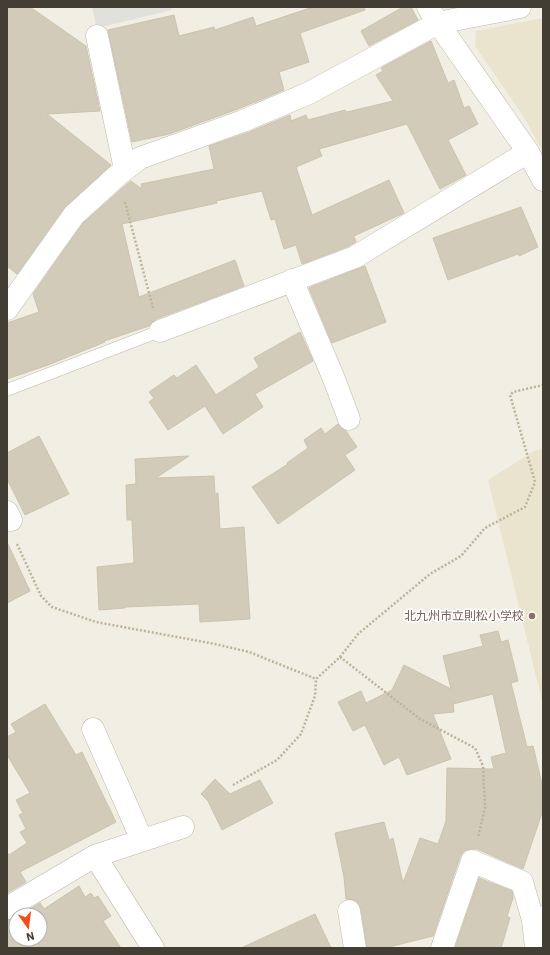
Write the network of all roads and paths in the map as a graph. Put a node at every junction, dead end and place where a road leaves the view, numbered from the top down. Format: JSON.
{"nodes":[{"id":1,"x":520,"y":7,"type":"edge"},
{"id":2,"x":433,"y":15,"type":"edge"},
{"id":3,"x":97,"y":36,"type":"dead end"},
{"id":4,"x":528,"y":152,"type":"junction"},
{"id":5,"x":122,"y":172,"type":"junction"},
{"id":6,"x":543,"y":180,"type":"edge"},
{"id":7,"x":292,"y":280,"type":"junction"},
{"id":8,"x":7,"y":309,"type":"edge"},
{"id":9,"x":160,"y":331,"type":"junction"},
{"id":10,"x":543,"y":385,"type":"edge"},
{"id":11,"x":7,"y":390,"type":"edge"},
{"id":12,"x":348,"y":419,"type":"dead end"},
{"id":13,"x":9,"y":516,"type":"edge"},
{"id":14,"x":340,"y":657,"type":"junction"},
{"id":15,"x":316,"y":679,"type":"junction"},
{"id":16,"x":93,"y":729,"type":"dead end"},
{"id":17,"x":233,"y":785,"type":"dead end"},
{"id":18,"x":183,"y":827,"type":"dead end"},
{"id":19,"x":142,"y":840,"type":"junction"},
{"id":20,"x":95,"y":856,"type":"junction"},
{"id":21,"x":472,"y":861,"type":"junction"},
{"id":22,"x":7,"y":908,"type":"edge"},
{"id":23,"x":350,"y":911,"type":"dead end"},
{"id":24,"x":538,"y":919,"type":"edge"},
{"id":25,"x":153,"y":948,"type":"edge"},
{"id":26,"x":355,"y":948,"type":"edge"},
{"id":27,"x":442,"y":948,"type":"edge"},
{"id":28,"x":536,"y":948,"type":"edge"}],
"edges":[{"from":1,"to":2,"type":"street"},
{"from":2,"to":4,"type":"street"},
{"from":2,"to":5,"type":"street"},
{"from":3,"to":5,"type":"street"},
{"from":4,"to":6,"type":"street"},
{"from":4,"to":7,"type":"street"},
{"from":5,"to":8,"type":"street"},
{"from":5,"to":9,"type":"path"},
{"from":7,"to":9,"type":"street"},
{"from":7,"to":12,"type":"street"},
{"from":9,"to":11,"type":"lane"},
{"from":10,"to":14,"type":"path"},
{"from":13,"to":15,"type":"path"},
{"from":14,"to":15,"type":"path"},
{"from":14,"to":21,"type":"path"},
{"from":15,"to":17,"type":"path"},
{"from":16,"to":19,"type":"street"},
{"from":18,"to":19,"type":"street"},
{"from":19,"to":20,"type":"street"},
{"from":20,"to":22,"type":"street"},
{"from":20,"to":25,"type":"street"},
{"from":21,"to":24,"type":"street"},
{"from":21,"to":27,"type":"street"},
{"from":23,"to":26,"type":"street"},
{"from":24,"to":28,"type":"street"}]}
